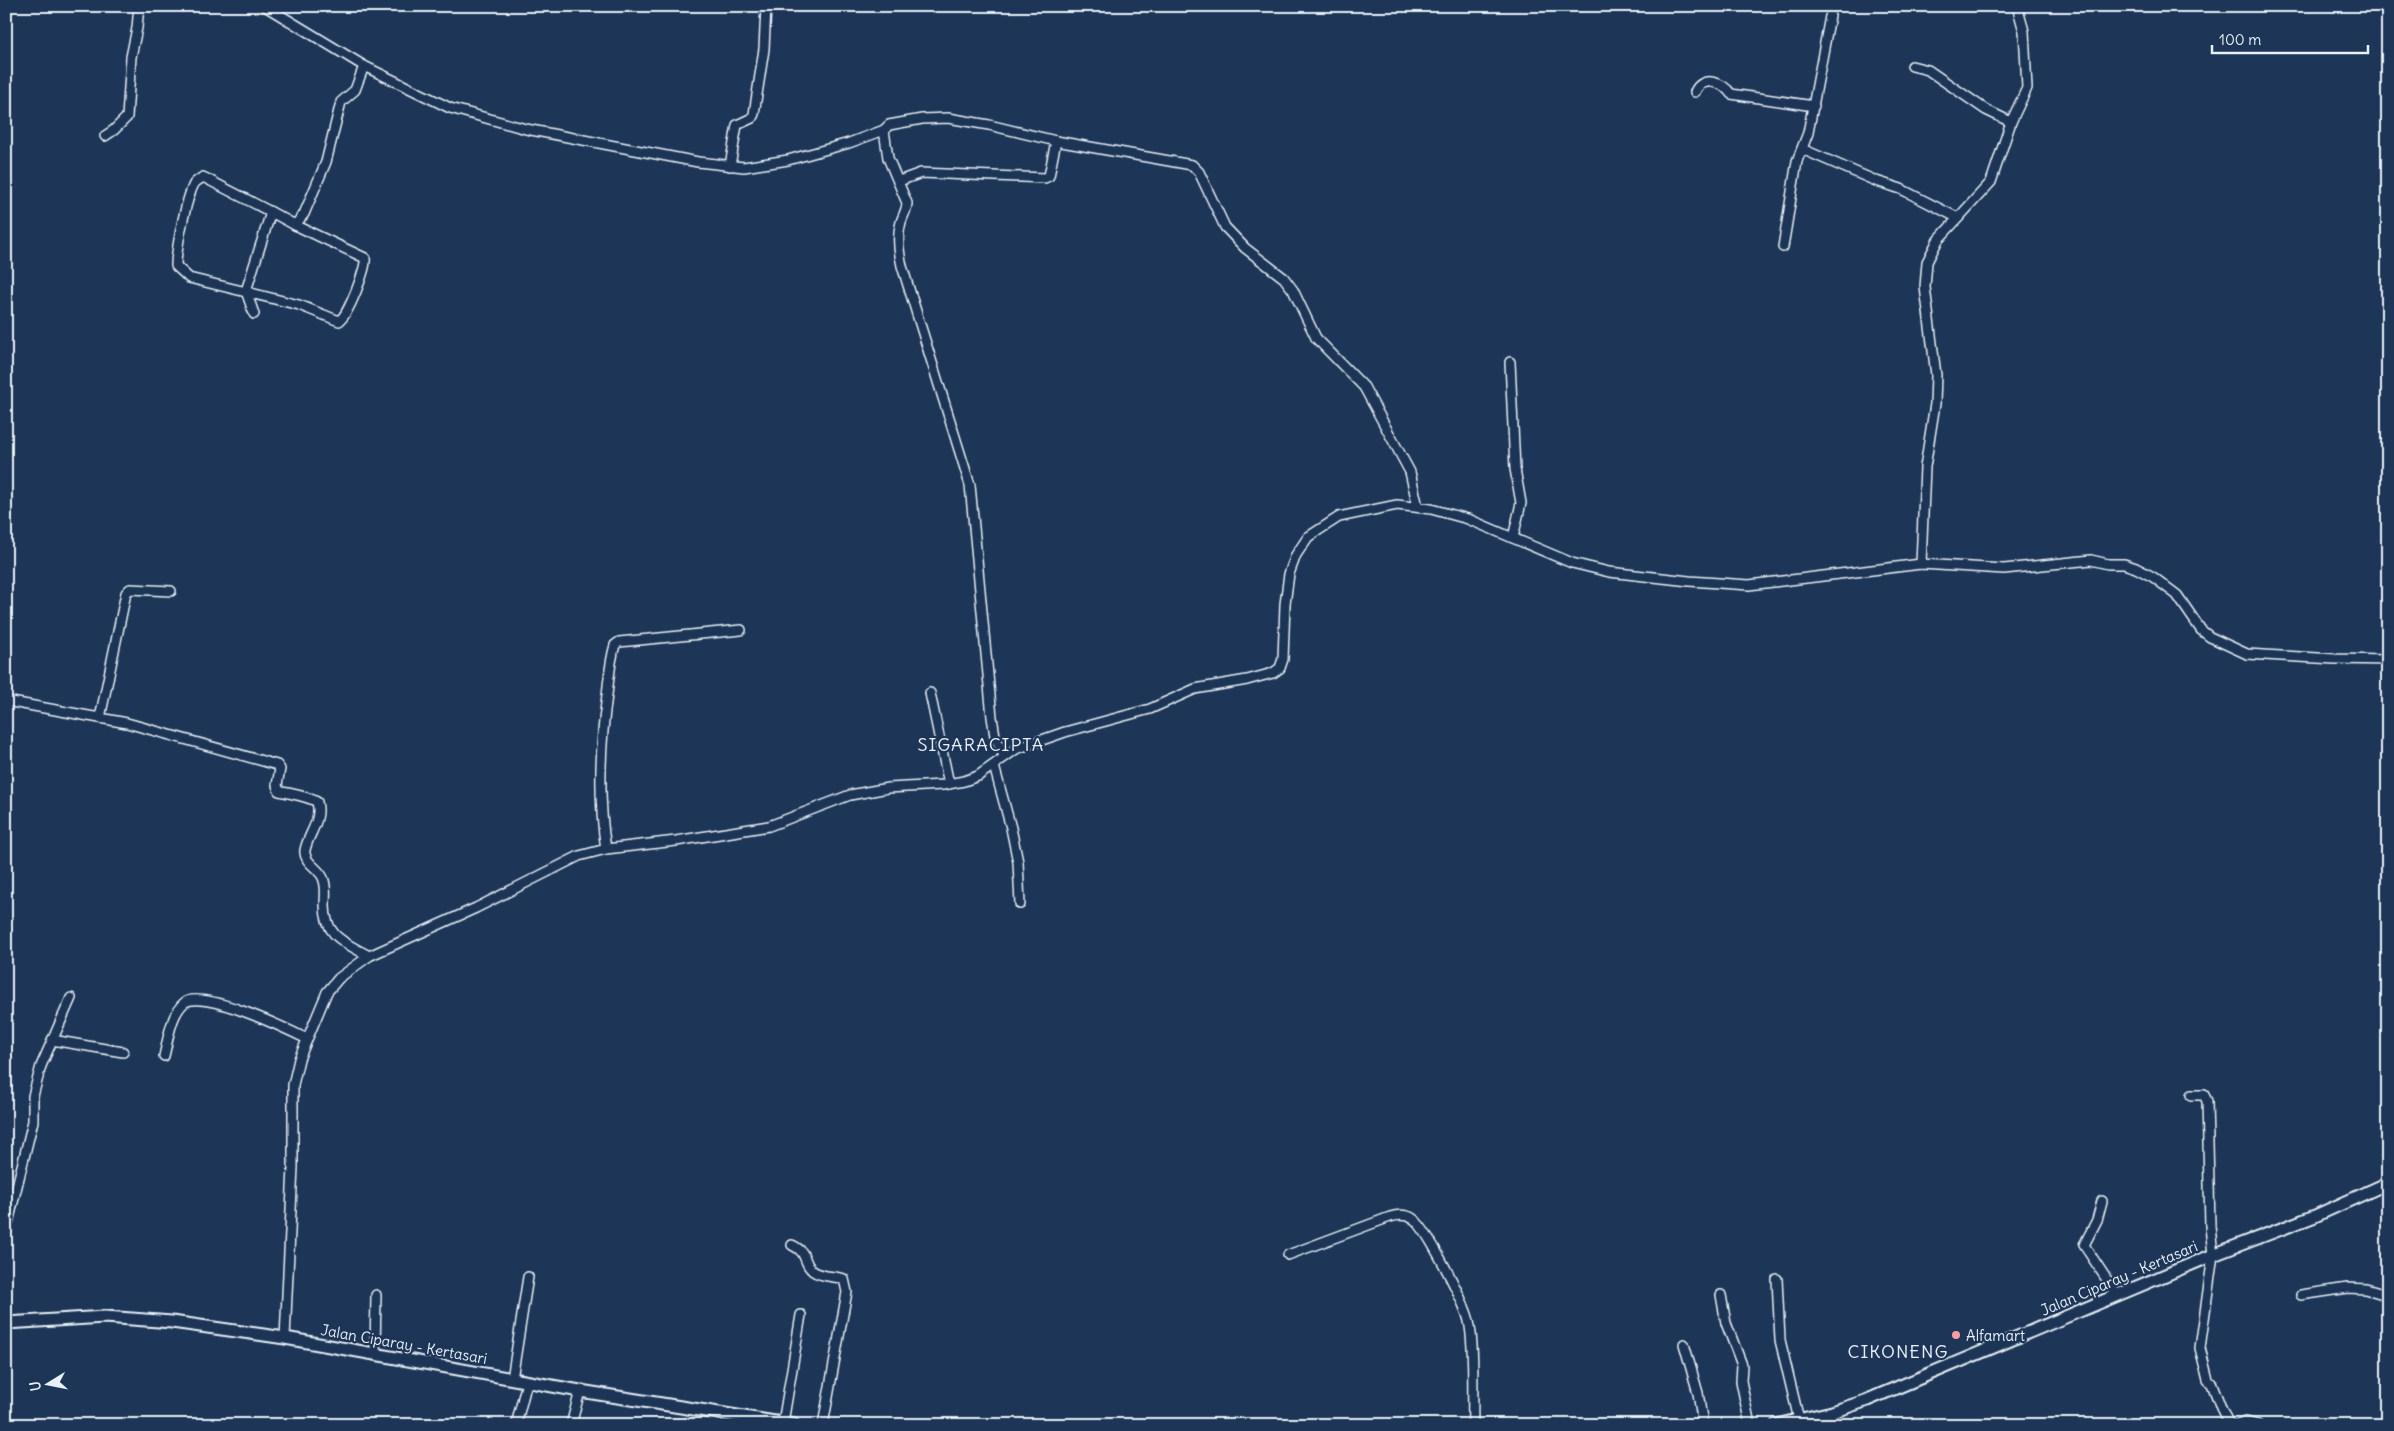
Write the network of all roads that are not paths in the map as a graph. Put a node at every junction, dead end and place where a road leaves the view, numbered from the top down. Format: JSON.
{"nodes":[{"id":1,"x":139,"y":6,"type":"edge"},
{"id":2,"x":265,"y":6,"type":"edge"},
{"id":3,"x":766,"y":6,"type":"edge"},
{"id":4,"x":2017,"y":6,"type":"edge"},
{"id":5,"x":1830,"y":16,"type":"dead end"},
{"id":6,"x":364,"y":66,"type":"junction"},
{"id":7,"x":1912,"y":66,"type":"dead end"},
{"id":8,"x":1695,"y":92,"type":"dead end"},
{"id":9,"x":1814,"y":106,"type":"junction"},
{"id":10,"x":2011,"y":122,"type":"junction"},
{"id":11,"x":884,"y":130,"type":"junction"},
{"id":12,"x":105,"y":136,"type":"dead end"},
{"id":13,"x":1056,"y":141,"type":"junction"},
{"id":14,"x":1802,"y":149,"type":"junction"},
{"id":15,"x":730,"y":166,"type":"junction"},
{"id":16,"x":899,"y":181,"type":"junction"},
{"id":17,"x":271,"y":212,"type":"junction"},
{"id":18,"x":1958,"y":218,"type":"junction"},
{"id":19,"x":295,"y":225,"type":"junction"},
{"id":20,"x":1783,"y":247,"type":"dead end"},
{"id":21,"x":246,"y":291,"type":"junction"},
{"id":22,"x":254,"y":314,"type":"dead end"},
{"id":23,"x":1510,"y":362,"type":"dead end"},
{"id":24,"x":1418,"y":507,"type":"junction"},
{"id":25,"x":1513,"y":538,"type":"junction"},
{"id":26,"x":1921,"y":564,"type":"junction"},
{"id":27,"x":171,"y":591,"type":"dead end"},
{"id":28,"x":741,"y":630,"type":"dead end"},
{"id":29,"x":2388,"y":660,"type":"edge"},
{"id":30,"x":930,"y":693,"type":"dead end"},
{"id":31,"x":6,"y":701,"type":"edge"},
{"id":32,"x":100,"y":718,"type":"junction"},
{"id":33,"x":1004,"y":756,"type":"junction"},
{"id":34,"x":994,"y":766,"type":"junction"},
{"id":35,"x":949,"y":784,"type":"junction"},
{"id":36,"x":606,"y":849,"type":"junction"},
{"id":37,"x":1020,"y":904,"type":"dead end"},
{"id":38,"x":369,"y":956,"type":"junction"},
{"id":39,"x":71,"y":998,"type":"dead end"},
{"id":40,"x":307,"y":1039,"type":"junction"},
{"id":41,"x":52,"y":1040,"type":"junction"},
{"id":42,"x":124,"y":1052,"type":"dead end"},
{"id":43,"x":164,"y":1056,"type":"dead end"},
{"id":44,"x":2191,"y":1095,"type":"dead end"},
{"id":45,"x":2388,"y":1183,"type":"edge"},
{"id":46,"x":2102,"y":1200,"type":"dead end"},
{"id":47,"x":6,"y":1231,"type":"edge"},
{"id":48,"x":792,"y":1245,"type":"dead end"},
{"id":49,"x":1288,"y":1255,"type":"dead end"},
{"id":50,"x":2214,"y":1255,"type":"junction"},
{"id":51,"x":528,"y":1276,"type":"dead end"},
{"id":52,"x":1777,"y":1279,"type":"dead end"},
{"id":53,"x":2388,"y":1290,"type":"edge"},
{"id":54,"x":2301,"y":1294,"type":"dead end"},
{"id":55,"x":376,"y":1295,"type":"dead end"},
{"id":56,"x":1721,"y":1295,"type":"dead end"},
{"id":57,"x":2117,"y":1295,"type":"junction"},
{"id":58,"x":801,"y":1315,"type":"dead end"},
{"id":59,"x":6,"y":1322,"type":"edge"},
{"id":60,"x":285,"y":1338,"type":"junction"},
{"id":61,"x":1684,"y":1344,"type":"dead end"},
{"id":62,"x":375,"y":1354,"type":"junction"},
{"id":63,"x":512,"y":1379,"type":"junction"},
{"id":64,"x":528,"y":1382,"type":"junction"},
{"id":65,"x":580,"y":1391,"type":"junction"},
{"id":66,"x":713,"y":1412,"type":"junction"},
{"id":67,"x":1800,"y":1422,"type":"edge"},
{"id":68,"x":782,"y":1423,"type":"edge"},
{"id":69,"x":516,"y":1425,"type":"edge"},
{"id":70,"x":571,"y":1425,"type":"edge"},
{"id":71,"x":710,"y":1425,"type":"edge"},
{"id":72,"x":823,"y":1425,"type":"edge"},
{"id":73,"x":1473,"y":1425,"type":"edge"},
{"id":74,"x":1703,"y":1425,"type":"edge"},
{"id":75,"x":1750,"y":1425,"type":"edge"},
{"id":76,"x":1776,"y":1425,"type":"edge"},
{"id":77,"x":2230,"y":1425,"type":"edge"},
{"id":78,"x":2238,"y":1425,"type":"edge"},
{"id":79,"x":2258,"y":1425,"type":"edge"}],
"edges":[{"from":1,"to":12,"type":"street"},
{"from":2,"to":6,"type":"street"},
{"from":3,"to":15,"type":"street"},
{"from":4,"to":10,"type":"street"},
{"from":5,"to":9,"type":"street"},
{"from":6,"to":15,"type":"street"},
{"from":6,"to":19,"type":"street"},
{"from":7,"to":10,"type":"street"},
{"from":8,"to":9,"type":"street"},
{"from":9,"to":14,"type":"street"},
{"from":10,"to":18,"type":"street"},
{"from":11,"to":13,"type":"street"},
{"from":11,"to":15,"type":"street"},
{"from":11,"to":16,"type":"street"},
{"from":13,"to":16,"type":"street"},
{"from":13,"to":24,"type":"street"},
{"from":14,"to":18,"type":"street"},
{"from":14,"to":20,"type":"street"},
{"from":16,"to":33,"type":"street"},
{"from":17,"to":19,"type":"street"},
{"from":17,"to":21,"type":"street"},
{"from":17,"to":21,"type":"street"},
{"from":18,"to":26,"type":"street"},
{"from":19,"to":21,"type":"street"},
{"from":21,"to":22,"type":"street"},
{"from":23,"to":25,"type":"street"},
{"from":24,"to":25,"type":"street"},
{"from":24,"to":33,"type":"street"},
{"from":25,"to":26,"type":"street"},
{"from":26,"to":29,"type":"street"},
{"from":27,"to":32,"type":"street"},
{"from":28,"to":36,"type":"street"},
{"from":30,"to":35,"type":"street"},
{"from":31,"to":32,"type":"street"},
{"from":32,"to":38,"type":"street"},
{"from":33,"to":34,"type":"street"},
{"from":34,"to":35,"type":"street"},
{"from":34,"to":37,"type":"street"},
{"from":35,"to":36,"type":"street"},
{"from":36,"to":38,"type":"street"},
{"from":38,"to":40,"type":"street"},
{"from":39,"to":41,"type":"street"},
{"from":40,"to":43,"type":"street"},
{"from":40,"to":60,"type":"street"},
{"from":41,"to":42,"type":"street"},
{"from":41,"to":47,"type":"street"},
{"from":44,"to":50,"type":"street"},
{"from":45,"to":50,"type":"main road","name":"Jalan Ciparay - Kertasari"},
{"from":46,"to":57,"type":"street"},
{"from":48,"to":72,"type":"street"},
{"from":49,"to":73,"type":"street"},
{"from":50,"to":57,"type":"main road","name":"Jalan Ciparay - Kertasari"},
{"from":50,"to":77,"type":"street"},
{"from":51,"to":63,"type":"street"},
{"from":52,"to":67,"type":"street"},
{"from":53,"to":54,"type":"street"},
{"from":55,"to":62,"type":"street"},
{"from":56,"to":75,"type":"street"},
{"from":57,"to":67,"type":"main road","name":"Jalan Ciparay - Kertasari"},
{"from":58,"to":68,"type":"street"},
{"from":59,"to":60,"type":"main road","name":"Jalan Ciparay - Kertasari"},
{"from":60,"to":62,"type":"main road","name":"Jalan Ciparay - Kertasari"},
{"from":61,"to":74,"type":"street"},
{"from":62,"to":63,"type":"main road","name":"Jalan Ciparay - Kertasari"},
{"from":63,"to":64,"type":"main road","name":"Jalan Ciparay - Kertasari"},
{"from":64,"to":65,"type":"main road","name":"Jalan Ciparay - Kertasari"},
{"from":64,"to":69,"type":"street"},
{"from":65,"to":66,"type":"main road","name":"Jalan Ciparay - Kertasari"},
{"from":65,"to":70,"type":"street"},
{"from":66,"to":68,"type":"main road","name":"Jalan Ciparay - Kertasari"},
{"from":66,"to":71,"type":"main road"},
{"from":67,"to":76,"type":"main road","name":"Jalan Ciparay - Kertasari"},
{"from":78,"to":79,"type":"street"}]}
